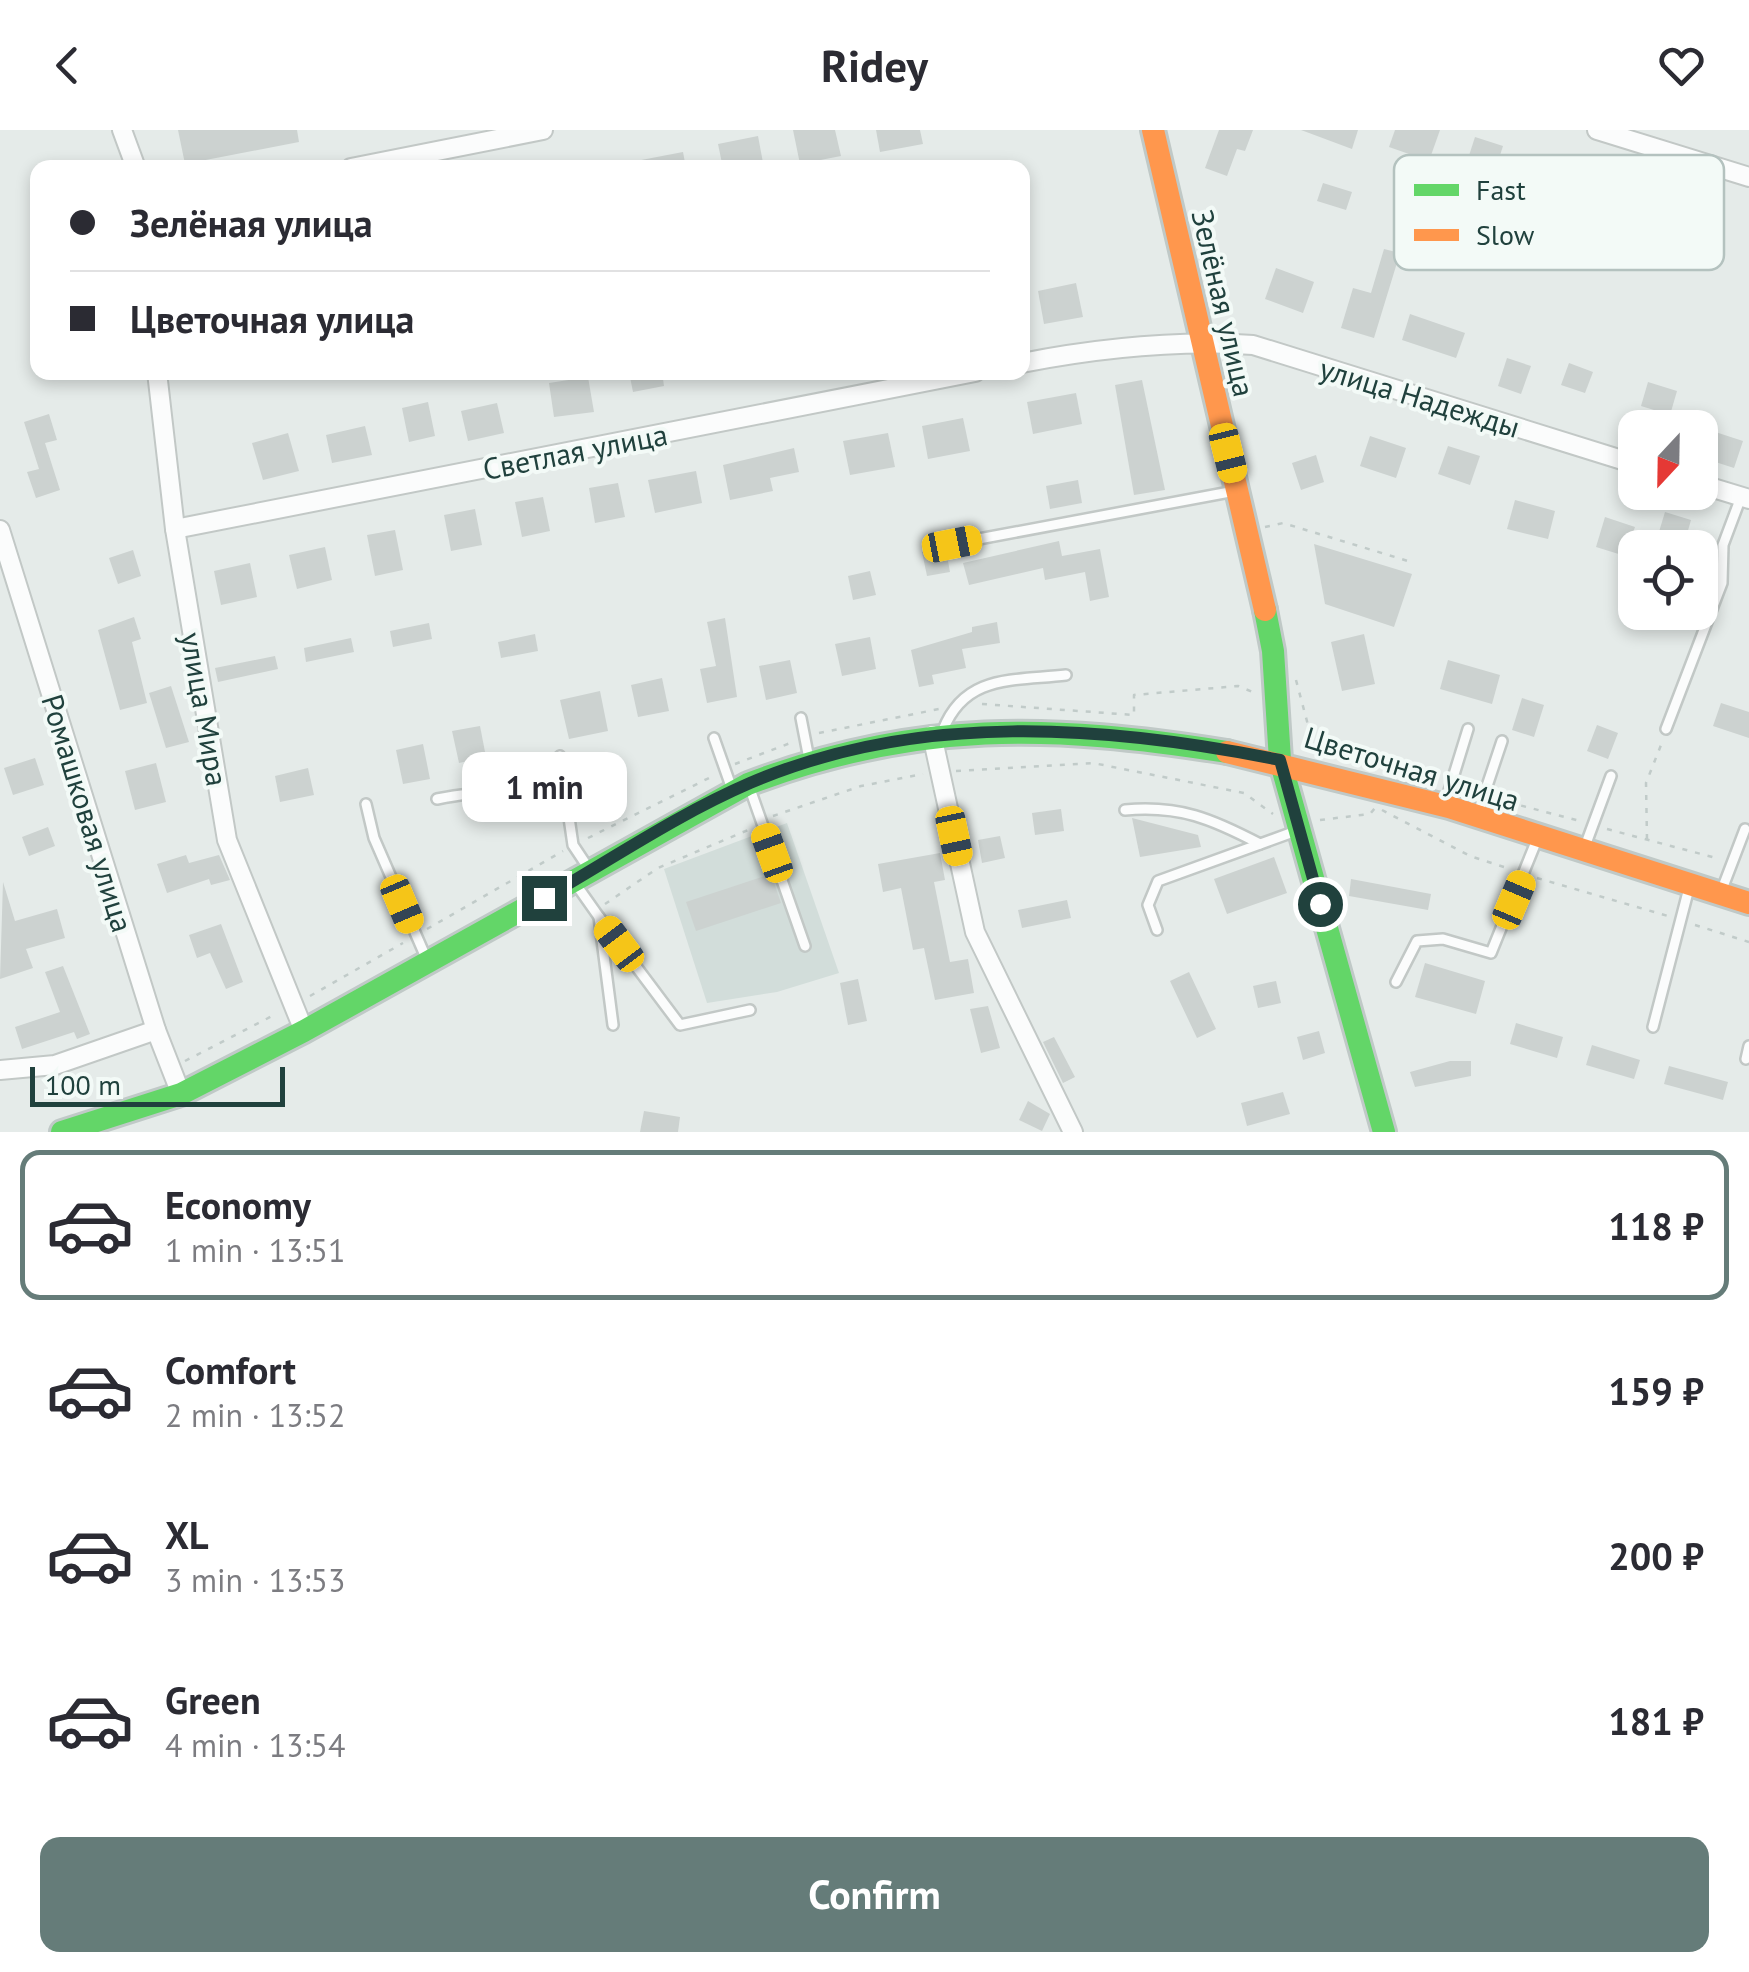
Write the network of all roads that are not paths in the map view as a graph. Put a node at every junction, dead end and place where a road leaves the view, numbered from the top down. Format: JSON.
{"nodes":[{"id":1,"x":122,"y":130,"type":"edge"},
{"id":2,"x":543,"y":130,"type":"edge"},
{"id":3,"x":1153,"y":130,"type":"edge"},
{"id":4,"x":1598,"y":130,"type":"edge"},
{"id":5,"x":1678,"y":155,"type":"edge"},
{"id":6,"x":133,"y":160,"type":"edge"},
{"id":7,"x":391,"y":160,"type":"edge"},
{"id":8,"x":1724,"y":169,"type":"edge"},
{"id":9,"x":1749,"y":177,"type":"edge"},
{"id":10,"x":1202,"y":342,"type":"junction"},
{"id":11,"x":1030,"y":361,"type":"edge"},
{"id":12,"x":158,"y":380,"type":"edge"},
{"id":13,"x":934,"y":380,"type":"edge"},
{"id":14,"x":1618,"y":459,"type":"edge"},
{"id":15,"x":1238,"y":490,"type":"junction"},
{"id":16,"x":1718,"y":490,"type":"edge"},
{"id":17,"x":1745,"y":498,"type":"edge"},
{"id":18,"x":174,"y":528,"type":"junction"},
{"id":19,"x":0,"y":530,"type":"edge"},
{"id":20,"x":952,"y":544,"type":"dead end"},
{"id":21,"x":1066,"y":674,"type":"dead end"},
{"id":22,"x":802,"y":718,"type":"dead end"},
{"id":23,"x":1468,"y":730,"type":"dead end"},
{"id":24,"x":1666,"y":730,"type":"road end"},
{"id":25,"x":937,"y":734,"type":"junction"},
{"id":26,"x":714,"y":738,"type":"dead end"},
{"id":27,"x":1502,"y":741,"type":"dead end"},
{"id":28,"x":560,"y":756,"type":"dead end"},
{"id":29,"x":1280,"y":760,"type":"junction"},
{"id":30,"x":810,"y":761,"type":"junction"},
{"id":31,"x":1611,"y":776,"type":"dead end"},
{"id":32,"x":741,"y":788,"type":"junction"},
{"id":33,"x":437,"y":800,"type":"dead end"},
{"id":34,"x":366,"y":804,"type":"dead end"},
{"id":35,"x":1444,"y":809,"type":"junction"},
{"id":36,"x":568,"y":810,"type":"junction"},
{"id":37,"x":1124,"y":810,"type":"dead end"},
{"id":38,"x":1476,"y":819,"type":"junction"},
{"id":39,"x":1297,"y":825,"type":"junction"},
{"id":40,"x":1744,"y":829,"type":"dead end"},
{"id":41,"x":1538,"y":837,"type":"junction"},
{"id":42,"x":1260,"y":844,"type":"junction"},
{"id":43,"x":1583,"y":852,"type":"junction"},
{"id":44,"x":582,"y":876,"type":"junction"},
{"id":45,"x":1689,"y":885,"type":"junction"},
{"id":46,"x":1720,"y":895,"type":"junction"},
{"id":47,"x":1749,"y":904,"type":"edge"},
{"id":48,"x":597,"y":914,"type":"junction"},
{"id":49,"x":1157,"y":930,"type":"dead end"},
{"id":50,"x":805,"y":946,"type":"dead end"},
{"id":51,"x":428,"y":963,"type":"junction"},
{"id":52,"x":1396,"y":982,"type":"dead end"},
{"id":53,"x":750,"y":1010,"type":"dead end"},
{"id":54,"x":613,"y":1025,"type":"dead end"},
{"id":55,"x":1653,"y":1027,"type":"dead end"},
{"id":56,"x":156,"y":1030,"type":"junction"},
{"id":57,"x":304,"y":1032,"type":"junction"},
{"id":58,"x":1749,"y":1046,"type":"edge"},
{"id":59,"x":1746,"y":1059,"type":"dead end"},
{"id":60,"x":0,"y":1070,"type":"edge"},
{"id":61,"x":181,"y":1094,"type":"junction"},
{"id":62,"x":62,"y":1132,"type":"edge"},
{"id":63,"x":1073,"y":1132,"type":"edge"},
{"id":64,"x":1384,"y":1132,"type":"edge"}],
"edges":[{"from":1,"to":6,"type":"street"},
{"from":2,"to":7,"type":"street"},
{"from":3,"to":10,"type":"main road","name":"Зелёная улица"},
{"from":4,"to":5,"type":"street"},
{"from":8,"to":9,"type":"street"},
{"from":10,"to":11,"type":"street"},
{"from":10,"to":14,"type":"street","name":"улица Надежды"},
{"from":10,"to":15,"type":"main road","name":"Зелёная улица"},
{"from":12,"to":18,"type":"street","name":"улица Мира"},
{"from":13,"to":18,"type":"street","name":"Светлая улица"},
{"from":15,"to":20,"type":"lane"},
{"from":15,"to":29,"type":"main road","name":"Зелёная улица"},
{"from":16,"to":17,"type":"street"},
{"from":17,"to":24,"type":"lane"},
{"from":18,"to":57,"type":"street","name":"улица Мира"},
{"from":19,"to":56,"type":"street","name":"Ромашковая улица"},
{"from":21,"to":25,"type":"lane"},
{"from":22,"to":30,"type":"lane"},
{"from":23,"to":35,"type":"lane"},
{"from":25,"to":29,"type":"main road","name":"Цветочная улица"},
{"from":25,"to":30,"type":"main road","name":"Цветочная улица"},
{"from":25,"to":63,"type":"street"},
{"from":26,"to":32,"type":"lane"},
{"from":27,"to":38,"type":"lane"},
{"from":28,"to":36,"type":"lane"},
{"from":29,"to":35,"type":"main road","name":"Цветочная улица"},
{"from":29,"to":39,"type":"main road","name":"Зелёная улица"},
{"from":30,"to":32,"type":"main road","name":"Цветочная улица"},
{"from":31,"to":43,"type":"lane"},
{"from":32,"to":44,"type":"main road","name":"Цветочная улица"},
{"from":32,"to":50,"type":"lane"},
{"from":33,"to":36,"type":"lane"},
{"from":34,"to":51,"type":"lane"},
{"from":35,"to":38,"type":"main road","name":"Цветочная улица"},
{"from":36,"to":44,"type":"lane"},
{"from":37,"to":42,"type":"lane"},
{"from":38,"to":41,"type":"main road","name":"Цветочная улица"},
{"from":39,"to":42,"type":"lane"},
{"from":39,"to":64,"type":"main road","name":"Зелёная улица"},
{"from":40,"to":46,"type":"lane"},
{"from":41,"to":43,"type":"main road","name":"Цветочная улица"},
{"from":41,"to":52,"type":"lane"},
{"from":42,"to":49,"type":"lane"},
{"from":43,"to":45,"type":"main road","name":"Цветочная улица"},
{"from":44,"to":48,"type":"lane"},
{"from":44,"to":51,"type":"main road","name":"Цветочная улица"},
{"from":45,"to":46,"type":"main road","name":"Цветочная улица"},
{"from":45,"to":55,"type":"lane"},
{"from":46,"to":47,"type":"main road","name":"Цветочная улица"},
{"from":48,"to":53,"type":"lane"},
{"from":48,"to":54,"type":"lane"},
{"from":51,"to":57,"type":"main road","name":"Цветочная улица"},
{"from":56,"to":60,"type":"street"},
{"from":56,"to":61,"type":"street","name":"Ромашковая улица"},
{"from":57,"to":61,"type":"main road","name":"Цветочная улица"},
{"from":58,"to":59,"type":"lane"},
{"from":61,"to":62,"type":"main road","name":"Цветочная улица"}]}
